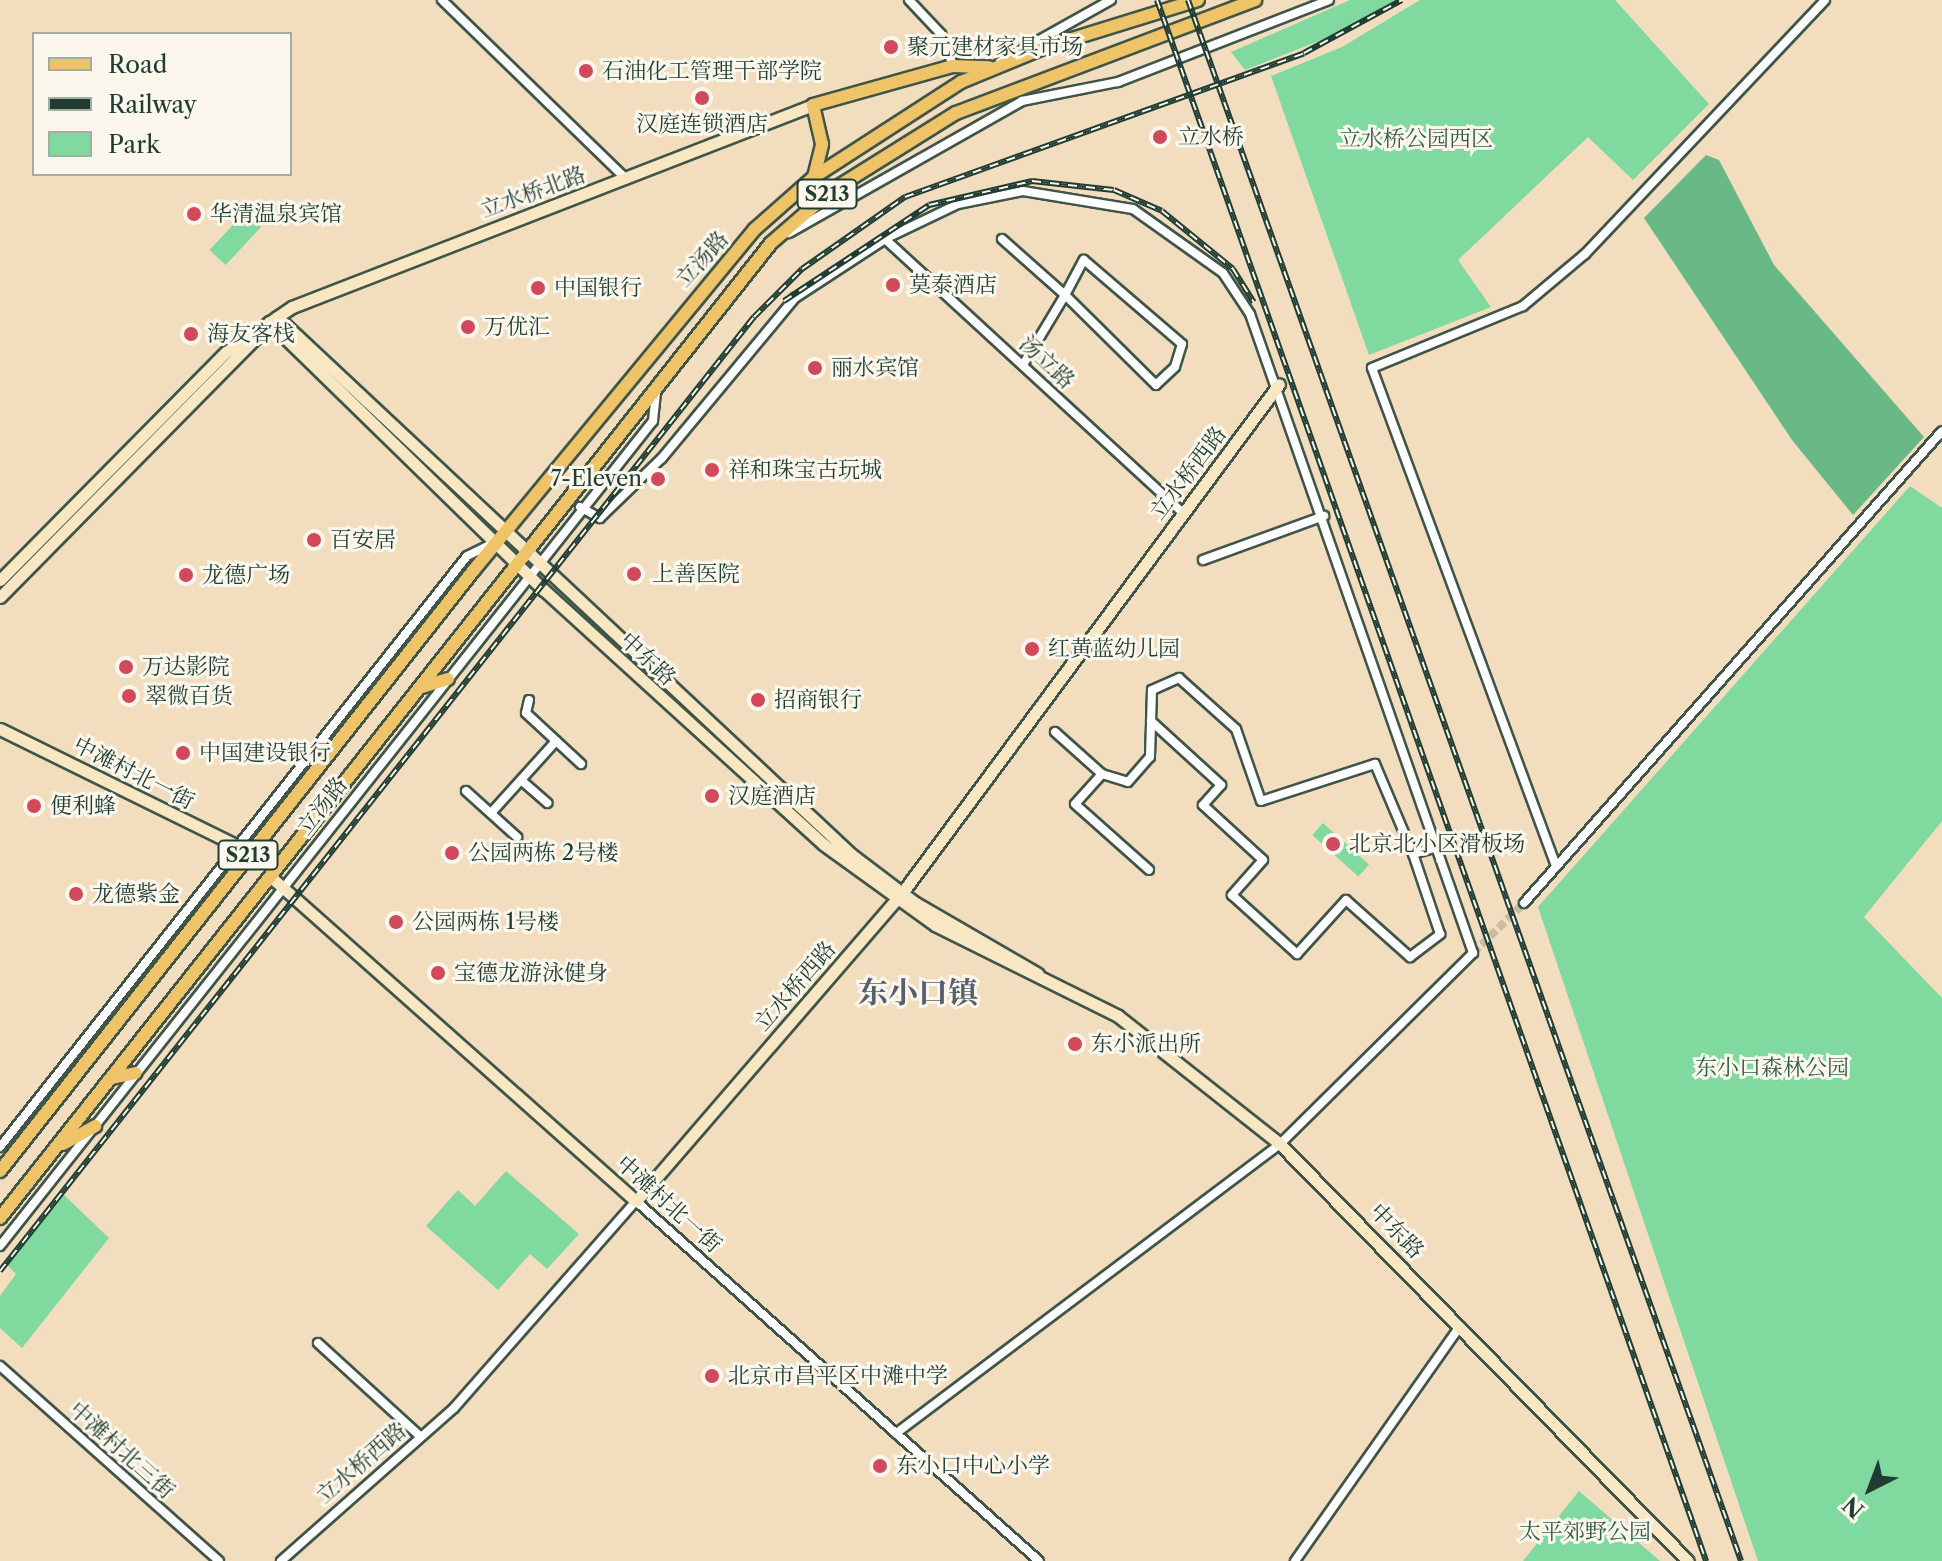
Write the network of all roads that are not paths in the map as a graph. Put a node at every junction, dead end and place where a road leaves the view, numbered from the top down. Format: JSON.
{"nodes":[{"id":1,"x":442,"y":0,"type":"edge"},
{"id":2,"x":909,"y":0,"type":"edge"},
{"id":3,"x":1111,"y":0,"type":"edge"},
{"id":4,"x":1198,"y":0,"type":"edge"},
{"id":5,"x":1255,"y":0,"type":"edge"},
{"id":6,"x":1329,"y":0,"type":"edge"},
{"id":7,"x":1825,"y":0,"type":"edge"},
{"id":8,"x":953,"y":66,"type":"junction"},
{"id":9,"x":993,"y":67,"type":"junction"},
{"id":10,"x":813,"y":105,"type":"junction"},
{"id":11,"x":814,"y":177,"type":"junction"},
{"id":12,"x":626,"y":179,"type":"junction"},
{"id":13,"x":885,"y":239,"type":"junction"},
{"id":14,"x":1002,"y":239,"type":"dead end"},
{"id":15,"x":771,"y":243,"type":"junction"},
{"id":16,"x":1065,"y":295,"type":"junction"},
{"id":17,"x":273,"y":319,"type":"junction"},
{"id":18,"x":1023,"y":365,"type":"junction"},
{"id":19,"x":657,"y":383,"type":"junction"},
{"id":20,"x":1279,"y":384,"type":"junction"},
{"id":21,"x":1942,"y":431,"type":"edge"},
{"id":22,"x":580,"y":507,"type":"junction"},
{"id":23,"x":1183,"y":513,"type":"junction"},
{"id":24,"x":1324,"y":516,"type":"junction"},
{"id":25,"x":501,"y":537,"type":"junction"},
{"id":26,"x":520,"y":559,"type":"junction"},
{"id":27,"x":1203,"y":560,"type":"dead end"},
{"id":28,"x":532,"y":570,"type":"junction"},
{"id":29,"x":0,"y":580,"type":"edge"},
{"id":30,"x":0,"y":597,"type":"edge"},
{"id":31,"x":448,"y":679,"type":"junction"},
{"id":32,"x":422,"y":687,"type":"junction"},
{"id":33,"x":529,"y":700,"type":"dead end"},
{"id":34,"x":1151,"y":721,"type":"junction"},
{"id":35,"x":0,"y":729,"type":"edge"},
{"id":36,"x":1055,"y":732,"type":"dead end"},
{"id":37,"x":0,"y":736,"type":"edge"},
{"id":38,"x":556,"y":741,"type":"junction"},
{"id":39,"x":581,"y":764,"type":"dead end"},
{"id":40,"x":1102,"y":774,"type":"junction"},
{"id":41,"x":521,"y":780,"type":"junction"},
{"id":42,"x":466,"y":791,"type":"dead end"},
{"id":43,"x":547,"y":803,"type":"dead end"},
{"id":44,"x":491,"y":813,"type":"junction"},
{"id":45,"x":517,"y":837,"type":"dead end"},
{"id":46,"x":1437,"y":847,"type":"junction"},
{"id":47,"x":234,"y":850,"type":"junction"},
{"id":48,"x":250,"y":852,"type":"junction"},
{"id":49,"x":1413,"y":854,"type":"junction"},
{"id":50,"x":239,"y":866,"type":"junction"},
{"id":51,"x":1556,"y":866,"type":"junction"},
{"id":52,"x":1149,"y":870,"type":"dead end"},
{"id":53,"x":272,"y":878,"type":"junction"},
{"id":54,"x":284,"y":887,"type":"junction"},
{"id":55,"x":899,"y":896,"type":"junction"},
{"id":56,"x":1524,"y":903,"type":"tunnel mouth"},
{"id":57,"x":186,"y":986,"type":"junction"},
{"id":58,"x":196,"y":995,"type":"junction"},
{"id":59,"x":135,"y":1073,"type":"junction"},
{"id":60,"x":112,"y":1078,"type":"junction"},
{"id":61,"x":95,"y":1126,"type":"junction"},
{"id":62,"x":1280,"y":1144,"type":"junction"},
{"id":63,"x":0,"y":1147,"type":"edge"},
{"id":64,"x":56,"y":1147,"type":"junction"},
{"id":65,"x":0,"y":1171,"type":"edge"},
{"id":66,"x":636,"y":1201,"type":"junction"},
{"id":67,"x":0,"y":1218,"type":"edge"},
{"id":68,"x":0,"y":1246,"type":"edge"},
{"id":69,"x":1460,"y":1326,"type":"junction"},
{"id":70,"x":318,"y":1343,"type":"dead end"},
{"id":71,"x":0,"y":1366,"type":"edge"},
{"id":72,"x":896,"y":1433,"type":"junction"},
{"id":73,"x":421,"y":1437,"type":"junction"},
{"id":74,"x":219,"y":1561,"type":"edge"},
{"id":75,"x":281,"y":1561,"type":"edge"},
{"id":76,"x":1039,"y":1561,"type":"edge"},
{"id":77,"x":1295,"y":1561,"type":"edge"},
{"id":78,"x":1688,"y":1561,"type":"edge"}],
"edges":[{"from":1,"to":12,"type":"street"},
{"from":2,"to":8,"type":"street"},
{"from":3,"to":9,"type":"street","name":"立汤路","number":"S213"},
{"from":4,"to":9,"type":"main road","name":"立汤路","number":"S213"},
{"from":5,"to":15,"type":"main road","name":"立汤路","number":"S213"},
{"from":6,"to":15,"type":"street","name":"立汤路","number":"S213"},
{"from":7,"to":51,"type":"street"},
{"from":8,"to":9,"type":"main road"},
{"from":8,"to":10,"type":"main road"},
{"from":9,"to":11,"type":"main road","name":"立汤路","number":"S213"},
{"from":10,"to":11,"type":"main road"},
{"from":10,"to":12,"type":"street","name":"立水桥北路"},
{"from":11,"to":25,"type":"main road","name":"立汤路","number":"S213"},
{"from":12,"to":17,"type":"street","name":"立水桥北路"},
{"from":13,"to":18,"type":"street","name":"汤立路"},
{"from":13,"to":20,"type":"street"},
{"from":13,"to":22,"type":"street"},
{"from":14,"to":16,"type":"street"},
{"from":15,"to":19,"type":"main road","name":"立汤路","number":"S213"},
{"from":16,"to":16,"type":"street"},
{"from":16,"to":18,"type":"street"},
{"from":17,"to":25,"type":"street","name":"中东路"},
{"from":17,"to":29,"type":"street","name":"立水桥北路"},
{"from":17,"to":30,"type":"street","name":"立水桥北路"},
{"from":18,"to":23,"type":"street","name":"汤立路"},
{"from":19,"to":22,"type":"street","name":"立汤路","number":"S213"},
{"from":19,"to":26,"type":"main road","name":"立汤路","number":"S213"},
{"from":20,"to":23,"type":"street","name":"立水桥西路"},
{"from":20,"to":24,"type":"street"},
{"from":21,"to":51,"type":"street"},
{"from":22,"to":28,"type":"street","name":"立汤路","number":"S213"},
{"from":23,"to":55,"type":"street","name":"立水桥西路"},
{"from":24,"to":27,"type":"street"},
{"from":24,"to":46,"type":"street"},
{"from":25,"to":26,"type":"street","name":"中东路"},
{"from":25,"to":47,"type":"street","name":"立汤路","number":"S213"},
{"from":25,"to":48,"type":"main road","name":"立汤路","number":"S213"},
{"from":26,"to":28,"type":"street","name":"中东路"},
{"from":26,"to":32,"type":"main road","name":"立汤路","number":"S213"},
{"from":28,"to":31,"type":"street","name":"立汤路","number":"S213"},
{"from":28,"to":55,"type":"street","name":"中东路"},
{"from":31,"to":32,"type":"main road"},
{"from":31,"to":54,"type":"street","name":"立汤路","number":"S213"},
{"from":32,"to":53,"type":"main road","name":"立汤路","number":"S213"},
{"from":33,"to":38,"type":"street"},
{"from":34,"to":40,"type":"street"},
{"from":34,"to":49,"type":"street"},
{"from":34,"to":49,"type":"street"},
{"from":35,"to":47,"type":"street","name":"中滩村北一街"},
{"from":36,"to":40,"type":"street"},
{"from":37,"to":47,"type":"street","name":"中滩村北一街"},
{"from":38,"to":39,"type":"street"},
{"from":38,"to":41,"type":"street"},
{"from":40,"to":52,"type":"street"},
{"from":41,"to":43,"type":"street"},
{"from":41,"to":44,"type":"street"},
{"from":42,"to":44,"type":"street"},
{"from":44,"to":45,"type":"street"},
{"from":46,"to":49,"type":"street"},
{"from":46,"to":62,"type":"street"},
{"from":47,"to":48,"type":"street","name":"中滩村北一街"},
{"from":47,"to":50,"type":"street"},
{"from":47,"to":63,"type":"street","name":"立汤路","number":"S213"},
{"from":48,"to":50,"type":"main road","name":"立汤路","number":"S213"},
{"from":50,"to":65,"type":"main road","name":"立汤路","number":"S213"},
{"from":51,"to":56,"type":"street"},
{"from":53,"to":54,"type":"street","name":"中滩村北一街"},
{"from":53,"to":57,"type":"main road","name":"立汤路","number":"S213"},
{"from":54,"to":58,"type":"street","name":"立汤路","number":"S213"},
{"from":54,"to":66,"type":"street","name":"中滩村北一街"},
{"from":55,"to":62,"type":"street","name":"中东路"},
{"from":55,"to":66,"type":"street","name":"立水桥西路"},
{"from":57,"to":58,"type":"main road"},
{"from":57,"to":60,"type":"main road","name":"立汤路","number":"S213"},
{"from":58,"to":59,"type":"street","name":"立汤路","number":"S213"},
{"from":59,"to":60,"type":"main road"},
{"from":59,"to":61,"type":"street","name":"立汤路","number":"S213"},
{"from":60,"to":64,"type":"main road","name":"立汤路","number":"S213"},
{"from":61,"to":64,"type":"main road"},
{"from":61,"to":68,"type":"street","name":"立汤路","number":"S213"},
{"from":62,"to":69,"type":"street","name":"中东路"},
{"from":62,"to":72,"type":"street"},
{"from":64,"to":67,"type":"main road","name":"立汤路","number":"S213"},
{"from":66,"to":72,"type":"street","name":"中滩村北一街"},
{"from":66,"to":73,"type":"street","name":"立水桥西路"},
{"from":69,"to":77,"type":"street"},
{"from":69,"to":78,"type":"street","name":"中东路"},
{"from":70,"to":73,"type":"street"},
{"from":71,"to":74,"type":"street","name":"中滩村北三街"},
{"from":72,"to":76,"type":"street","name":"中滩村北一街"},
{"from":73,"to":75,"type":"street","name":"立水桥西路"}]}
